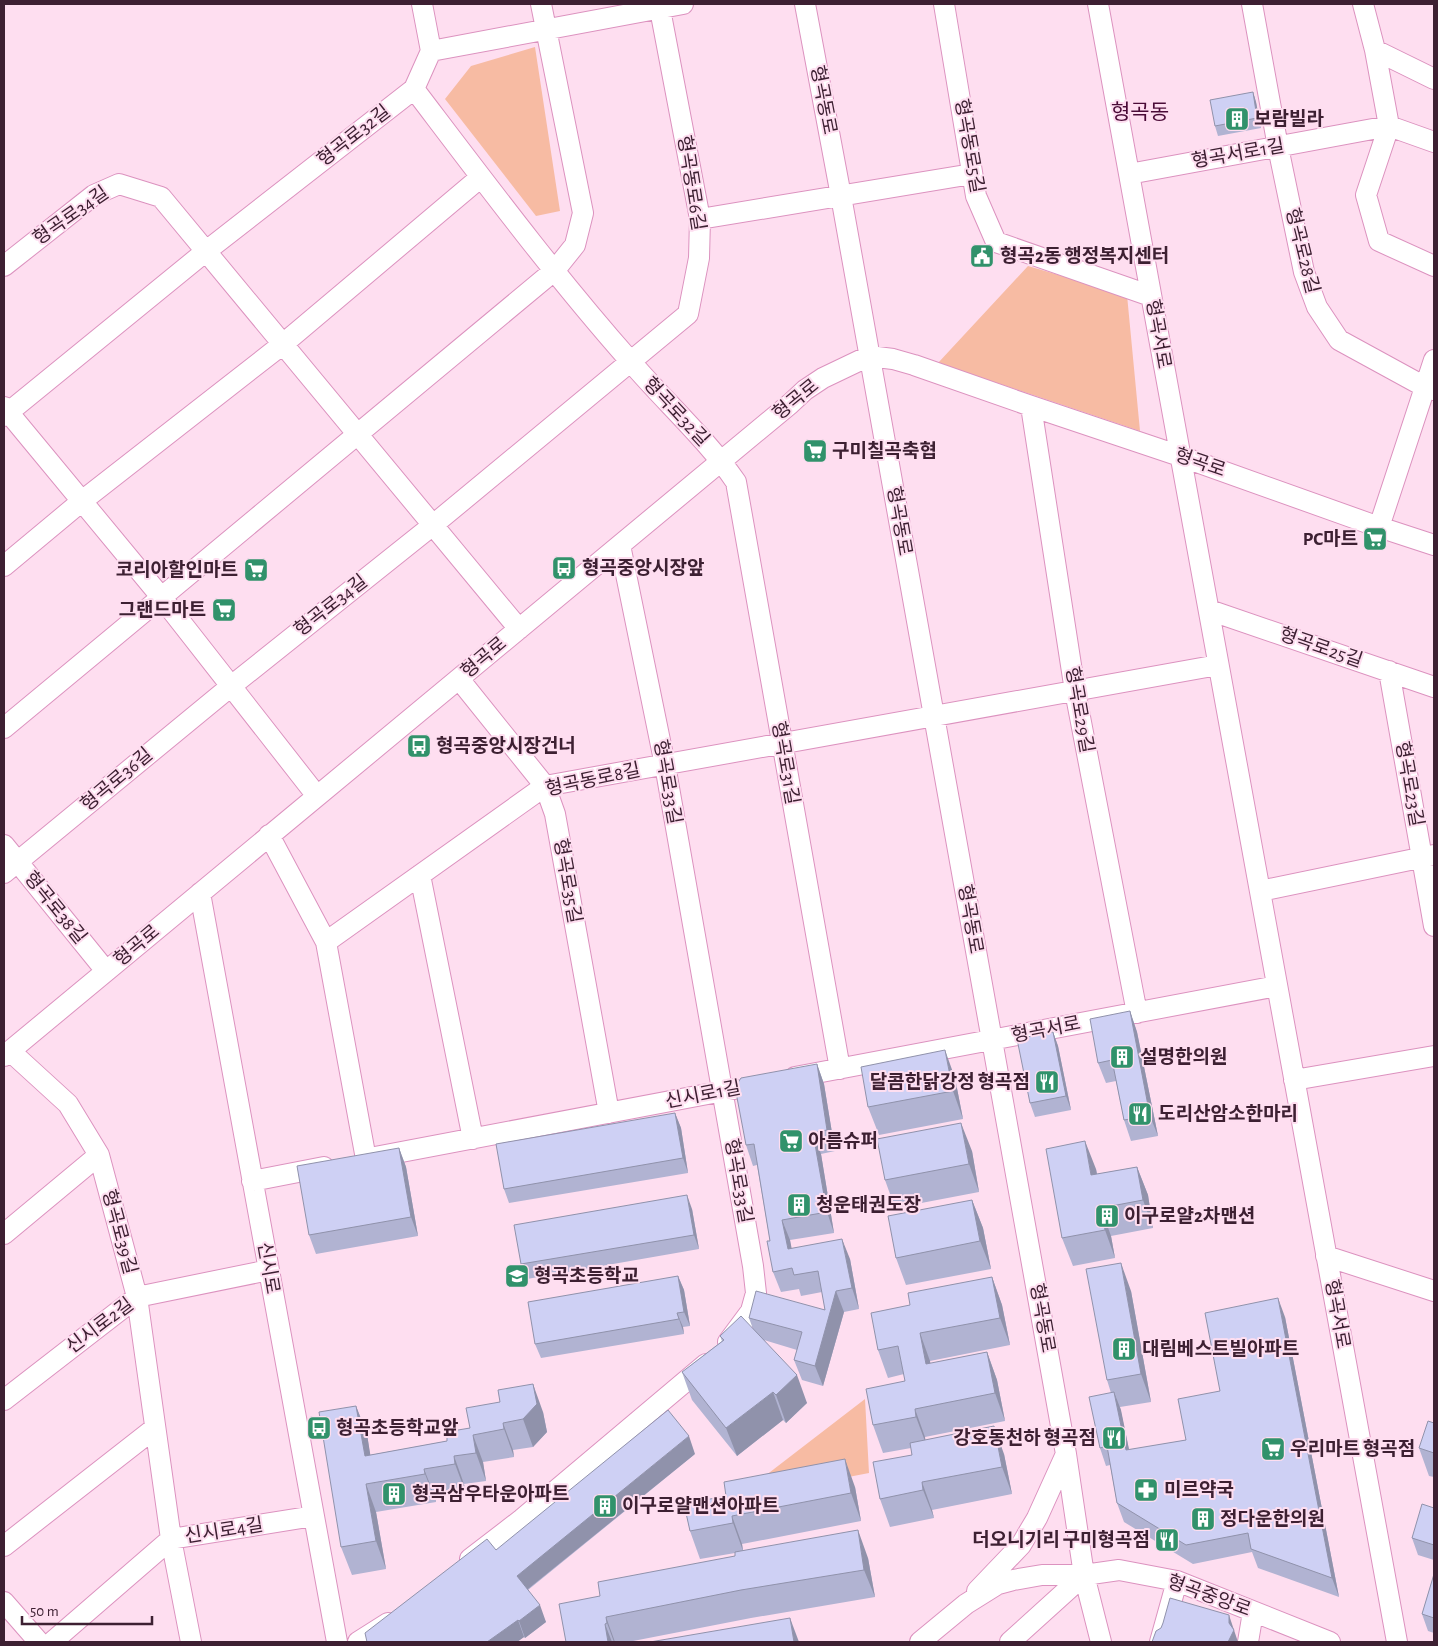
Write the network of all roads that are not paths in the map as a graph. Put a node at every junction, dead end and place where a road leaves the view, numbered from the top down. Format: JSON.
{"nodes":[{"id":1,"x":422,"y":4,"type":"edge"},
{"id":2,"x":541,"y":4,"type":"edge"},
{"id":3,"x":682,"y":4,"type":"edge"},
{"id":4,"x":805,"y":4,"type":"edge"},
{"id":5,"x":944,"y":4,"type":"edge"},
{"id":6,"x":1098,"y":4,"type":"edge"},
{"id":7,"x":1252,"y":4,"type":"edge"},
{"id":8,"x":1363,"y":4,"type":"edge"},
{"id":9,"x":659,"y":6,"type":"edge"},
{"id":10,"x":545,"y":29,"type":"junction"},
{"id":11,"x":1374,"y":50,"type":"junction"},
{"id":12,"x":431,"y":51,"type":"junction"},
{"id":13,"x":1434,"y":79,"type":"edge"},
{"id":14,"x":414,"y":89,"type":"junction"},
{"id":15,"x":1390,"y":126,"type":"junction"},
{"id":16,"x":1434,"y":142,"type":"edge"},
{"id":17,"x":1278,"y":147,"type":"junction"},
{"id":18,"x":972,"y":174,"type":"junction"},
{"id":19,"x":1129,"y":174,"type":"junction"},
{"id":20,"x":481,"y":177,"type":"junction"},
{"id":21,"x":841,"y":196,"type":"junction"},
{"id":22,"x":700,"y":220,"type":"junction"},
{"id":23,"x":205,"y":252,"type":"junction"},
{"id":24,"x":4,"y":266,"type":"edge"},
{"id":25,"x":1434,"y":266,"type":"edge"},
{"id":26,"x":555,"y":270,"type":"junction"},
{"id":27,"x":1151,"y":296,"type":"junction"},
{"id":28,"x":282,"y":344,"type":"junction"},
{"id":29,"x":869,"y":356,"type":"junction"},
{"id":30,"x":1434,"y":360,"type":"edge"},
{"id":31,"x":631,"y":362,"type":"junction"},
{"id":32,"x":1430,"y":388,"type":"edge"},
{"id":33,"x":1031,"y":406,"type":"junction"},
{"id":34,"x":5,"y":412,"type":"edge"},
{"id":35,"x":356,"y":433,"type":"junction"},
{"id":36,"x":1180,"y":456,"type":"junction"},
{"id":37,"x":721,"y":461,"type":"junction"},
{"id":38,"x":82,"y":500,"type":"junction"},
{"id":39,"x":433,"y":526,"type":"junction"},
{"id":40,"x":1379,"y":527,"type":"junction"},
{"id":41,"x":620,"y":545,"type":"junction"},
{"id":42,"x":1434,"y":545,"type":"edge"},
{"id":43,"x":4,"y":566,"type":"edge"},
{"id":44,"x":162,"y":598,"type":"junction"},
{"id":45,"x":1208,"y":610,"type":"junction"},
{"id":46,"x":519,"y":629,"type":"junction"},
{"id":47,"x":1218,"y":665,"type":"junction"},
{"id":48,"x":1389,"y":671,"type":"junction"},
{"id":49,"x":458,"y":679,"type":"junction"},
{"id":50,"x":1434,"y":686,"type":"edge"},
{"id":51,"x":230,"y":687,"type":"junction"},
{"id":52,"x":1075,"y":691,"type":"junction"},
{"id":53,"x":933,"y":716,"type":"junction"},
{"id":54,"x":4,"y":728,"type":"edge"},
{"id":55,"x":781,"y":744,"type":"junction"},
{"id":56,"x":665,"y":765,"type":"junction"},
{"id":57,"x":545,"y":786,"type":"junction"},
{"id":58,"x":317,"y":796,"type":"junction"},
{"id":59,"x":270,"y":836,"type":"junction"},
{"id":60,"x":4,"y":845,"type":"edge"},
{"id":61,"x":1428,"y":856,"type":"edge"},
{"id":62,"x":11,"y":867,"type":"edge"},
{"id":63,"x":420,"y":874,"type":"junction"},
{"id":64,"x":1260,"y":891,"type":"junction"},
{"id":65,"x":200,"y":893,"type":"junction"},
{"id":66,"x":1434,"y":926,"type":"edge"},
{"id":67,"x":326,"y":942,"type":"junction"},
{"id":68,"x":106,"y":972,"type":"junction"},
{"id":69,"x":1277,"y":986,"type":"junction"},
{"id":70,"x":1137,"y":1013,"type":"junction"},
{"id":71,"x":992,"y":1040,"type":"junction"},
{"id":72,"x":7,"y":1053,"type":"edge"},
{"id":73,"x":1434,"y":1056,"type":"edge"},
{"id":74,"x":840,"y":1069,"type":"junction"},
{"id":75,"x":1294,"y":1080,"type":"junction"},
{"id":76,"x":776,"y":1081,"type":"edge"},
{"id":77,"x":749,"y":1086,"type":"edge"},
{"id":78,"x":722,"y":1091,"type":"junction"},
{"id":79,"x":609,"y":1113,"type":"junction"},
{"id":80,"x":473,"y":1139,"type":"junction"},
{"id":81,"x":99,"y":1155,"type":"junction"},
{"id":82,"x":350,"y":1162,"type":"junction"},
{"id":83,"x":252,"y":1181,"type":"junction"},
{"id":84,"x":4,"y":1234,"type":"edge"},
{"id":85,"x":1326,"y":1256,"type":"junction"},
{"id":86,"x":269,"y":1270,"type":"junction"},
{"id":87,"x":1434,"y":1291,"type":"edge"},
{"id":88,"x":137,"y":1297,"type":"junction"},
{"id":89,"x":4,"y":1400,"type":"edge"},
{"id":90,"x":155,"y":1428,"type":"junction"},
{"id":91,"x":1066,"y":1454,"type":"junction"},
{"id":92,"x":314,"y":1516,"type":"junction"},
{"id":93,"x":171,"y":1540,"type":"junction"},
{"id":94,"x":4,"y":1546,"type":"edge"},
{"id":95,"x":459,"y":1568,"type":"edge"},
{"id":96,"x":1084,"y":1575,"type":"junction"},
{"id":97,"x":1177,"y":1581,"type":"junction"},
{"id":98,"x":4,"y":1602,"type":"edge"},
{"id":99,"x":966,"y":1604,"type":"junction"},
{"id":100,"x":404,"y":1611,"type":"edge"},
{"id":101,"x":1253,"y":1612,"type":"junction"},
{"id":102,"x":39,"y":1642,"type":"edge"},
{"id":103,"x":52,"y":1642,"type":"edge"},
{"id":104,"x":191,"y":1642,"type":"edge"},
{"id":105,"x":337,"y":1642,"type":"edge"},
{"id":106,"x":358,"y":1642,"type":"edge"},
{"id":107,"x":920,"y":1642,"type":"edge"},
{"id":108,"x":1010,"y":1642,"type":"edge"},
{"id":109,"x":1100,"y":1642,"type":"edge"},
{"id":110,"x":1160,"y":1642,"type":"edge"},
{"id":111,"x":1248,"y":1642,"type":"edge"},
{"id":112,"x":1330,"y":1642,"type":"edge"},
{"id":113,"x":1396,"y":1642,"type":"edge"}],
"edges":[{"from":1,"to":12,"type":"street"},
{"from":2,"to":10,"type":"street"},
{"from":3,"to":9,"type":"street"},
{"from":4,"to":21,"type":"street","name":"형곡동로"},
{"from":5,"to":18,"type":"street","name":"형곡동로5길"},
{"from":6,"to":19,"type":"street","name":"형곡서로"},
{"from":7,"to":17,"type":"street"},
{"from":8,"to":11,"type":"street"},
{"from":9,"to":10,"type":"street"},
{"from":9,"to":22,"type":"street","name":"형곡동로6길"},
{"from":10,"to":12,"type":"street"},
{"from":10,"to":26,"type":"street"},
{"from":11,"to":13,"type":"street"},
{"from":11,"to":15,"type":"street"},
{"from":12,"to":14,"type":"street"},
{"from":14,"to":20,"type":"street","name":"형곡로32길"},
{"from":14,"to":23,"type":"street","name":"형곡로32길"},
{"from":15,"to":16,"type":"street"},
{"from":15,"to":17,"type":"street","name":"형곡서로1길"},
{"from":15,"to":25,"type":"street"},
{"from":17,"to":19,"type":"street","name":"형곡서로1길"},
{"from":17,"to":32,"type":"street","name":"형곡로28길"},
{"from":18,"to":21,"type":"street"},
{"from":18,"to":27,"type":"street","name":"형곡동로5길"},
{"from":19,"to":27,"type":"street","name":"형곡서로"},
{"from":20,"to":26,"type":"street","name":"형곡로32길"},
{"from":20,"to":28,"type":"street"},
{"from":21,"to":22,"type":"street"},
{"from":21,"to":29,"type":"street","name":"형곡동로"},
{"from":22,"to":31,"type":"street","name":"형곡동로6길"},
{"from":23,"to":24,"type":"street","name":"형곡로34길"},
{"from":23,"to":28,"type":"street","name":"형곡로34길"},
{"from":23,"to":34,"type":"street"},
{"from":26,"to":31,"type":"street","name":"형곡로32길"},
{"from":26,"to":35,"type":"street"},
{"from":27,"to":36,"type":"street","name":"형곡서로"},
{"from":28,"to":35,"type":"street","name":"형곡로34길"},
{"from":28,"to":38,"type":"street"},
{"from":29,"to":33,"type":"street","name":"형곡로"},
{"from":29,"to":37,"type":"street","name":"형곡로"},
{"from":29,"to":53,"type":"street","name":"형곡동로"},
{"from":30,"to":32,"type":"street"},
{"from":31,"to":37,"type":"street","name":"형곡로32길"},
{"from":31,"to":39,"type":"street","name":"형곡로32길"},
{"from":32,"to":40,"type":"street"},
{"from":33,"to":36,"type":"street","name":"형곡로"},
{"from":33,"to":52,"type":"street","name":"형곡로29길"},
{"from":34,"to":38,"type":"street"},
{"from":35,"to":39,"type":"street","name":"형곡로34길"},
{"from":35,"to":44,"type":"street"},
{"from":36,"to":40,"type":"street","name":"형곡로"},
{"from":36,"to":45,"type":"street","name":"형곡서로"},
{"from":37,"to":41,"type":"street","name":"형곡로"},
{"from":37,"to":55,"type":"street","name":"형곡로31길"},
{"from":38,"to":43,"type":"street"},
{"from":38,"to":44,"type":"street"},
{"from":39,"to":46,"type":"street","name":"형곡로34길"},
{"from":39,"to":51,"type":"street","name":"형곡로34길"},
{"from":40,"to":42,"type":"street","name":"형곡로"},
{"from":41,"to":46,"type":"street","name":"형곡로"},
{"from":41,"to":56,"type":"street","name":"형곡로33길"},
{"from":44,"to":51,"type":"street"},
{"from":44,"to":54,"type":"street"},
{"from":45,"to":47,"type":"street","name":"형곡서로"},
{"from":45,"to":48,"type":"street","name":"형곡로25길"},
{"from":46,"to":49,"type":"street","name":"형곡로"},
{"from":47,"to":52,"type":"street"},
{"from":47,"to":64,"type":"street","name":"형곡서로"},
{"from":48,"to":50,"type":"street","name":"형곡로25길"},
{"from":48,"to":61,"type":"street","name":"형곡로23길"},
{"from":49,"to":57,"type":"street","name":"형곡로35길"},
{"from":49,"to":58,"type":"street","name":"형곡로"},
{"from":51,"to":58,"type":"street"},
{"from":51,"to":62,"type":"street","name":"형곡로36길"},
{"from":52,"to":53,"type":"street"},
{"from":52,"to":70,"type":"street","name":"형곡로29길"},
{"from":53,"to":55,"type":"street","name":"형곡동로8길"},
{"from":53,"to":71,"type":"street","name":"형곡동로"},
{"from":55,"to":56,"type":"street","name":"형곡동로8길"},
{"from":55,"to":74,"type":"street","name":"형곡로31길"},
{"from":56,"to":57,"type":"street","name":"형곡동로8길"},
{"from":56,"to":78,"type":"street","name":"형곡로33길"},
{"from":57,"to":63,"type":"street","name":"형곡동로8길"},
{"from":57,"to":79,"type":"street","name":"형곡로35길"},
{"from":58,"to":59,"type":"street","name":"형곡로"},
{"from":59,"to":65,"type":"street","name":"형곡로"},
{"from":59,"to":67,"type":"street"},
{"from":60,"to":62,"type":"street","name":"형곡로38길"},
{"from":61,"to":64,"type":"street"},
{"from":61,"to":66,"type":"street","name":"형곡로23길"},
{"from":62,"to":68,"type":"street","name":"형곡로38길"},
{"from":63,"to":67,"type":"street","name":"형곡동로8길"},
{"from":63,"to":80,"type":"street"},
{"from":64,"to":69,"type":"street","name":"형곡서로"},
{"from":65,"to":68,"type":"street","name":"형곡로"},
{"from":65,"to":83,"type":"street","name":"신시로"},
{"from":67,"to":82,"type":"street"},
{"from":68,"to":72,"type":"street","name":"형곡로"},
{"from":69,"to":70,"type":"street","name":"형곡서로"},
{"from":69,"to":75,"type":"street","name":"형곡서로"},
{"from":70,"to":71,"type":"street","name":"형곡서로"},
{"from":71,"to":74,"type":"street"},
{"from":71,"to":91,"type":"street","name":"형곡동로"},
{"from":72,"to":81,"type":"street","name":"형곡로39길"},
{"from":73,"to":75,"type":"street"},
{"from":74,"to":76,"type":"street"},
{"from":75,"to":85,"type":"street","name":"형곡서로"},
{"from":77,"to":78,"type":"street","name":"신시로1길"},
{"from":78,"to":79,"type":"street","name":"신시로1길"},
{"from":78,"to":95,"type":"street","name":"형곡로33길"},
{"from":79,"to":80,"type":"street","name":"신시로1길"},
{"from":80,"to":82,"type":"street","name":"신시로1길"},
{"from":81,"to":84,"type":"street","name":"형곡로39길"},
{"from":81,"to":88,"type":"street","name":"형곡로39길"},
{"from":82,"to":83,"type":"street","name":"신시로1길"},
{"from":83,"to":86,"type":"street","name":"신시로"},
{"from":85,"to":87,"type":"street"},
{"from":85,"to":113,"type":"street","name":"형곡서로"},
{"from":86,"to":88,"type":"street","name":"신시로2길"},
{"from":86,"to":92,"type":"street","name":"신시로"},
{"from":88,"to":89,"type":"street","name":"신시로2길"},
{"from":88,"to":90,"type":"street","name":"형곡로39길"},
{"from":90,"to":93,"type":"street","name":"형곡로39길"},
{"from":90,"to":94,"type":"street"},
{"from":91,"to":96,"type":"street","name":"형곡동로"},
{"from":91,"to":99,"type":"street"},
{"from":92,"to":93,"type":"street","name":"신시로4길"},
{"from":92,"to":105,"type":"street","name":"신시로"},
{"from":93,"to":103,"type":"street","name":"신시로4길"},
{"from":93,"to":104,"type":"street","name":"형곡로39길"},
{"from":96,"to":97,"type":"street","name":"형곡중앙로"},
{"from":96,"to":99,"type":"street","name":"형곡중앙로"},
{"from":96,"to":108,"type":"street"},
{"from":96,"to":109,"type":"street","name":"형곡동로"},
{"from":97,"to":101,"type":"street","name":"형곡중앙로"},
{"from":97,"to":110,"type":"street"},
{"from":98,"to":102,"type":"street"},
{"from":99,"to":107,"type":"street","name":"형곡중앙로"},
{"from":100,"to":106,"type":"street"},
{"from":101,"to":111,"type":"street"},
{"from":101,"to":112,"type":"street","name":"형곡중앙로"}]}
